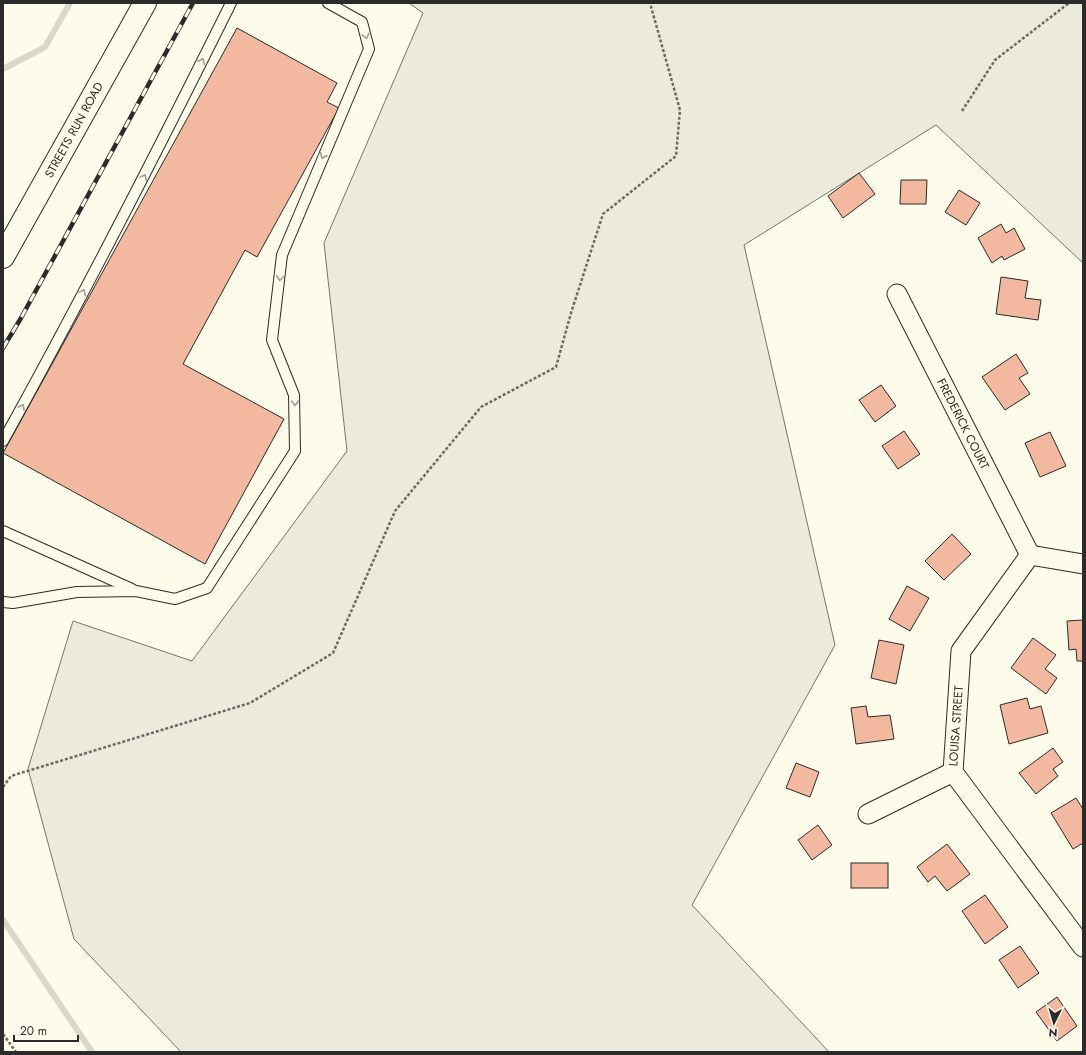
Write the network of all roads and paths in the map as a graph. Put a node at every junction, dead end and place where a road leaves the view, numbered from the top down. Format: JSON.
{"nodes":[{"id":1,"x":145,"y":3,"type":"edge"},
{"id":2,"x":231,"y":3,"type":"edge"},
{"id":3,"x":328,"y":3,"type":"edge"},
{"id":4,"x":650,"y":3,"type":"edge"},
{"id":5,"x":1069,"y":3,"type":"edge"},
{"id":6,"x":962,"y":111,"type":"dead end"},
{"id":7,"x":3,"y":257,"type":"edge"},
{"id":8,"x":897,"y":294,"type":"dead end"},
{"id":9,"x":3,"y":441,"type":"edge"},
{"id":10,"x":3,"y":531,"type":"edge"},
{"id":11,"x":1030,"y":555,"type":"junction"},
{"id":12,"x":1083,"y":564,"type":"edge"},
{"id":13,"x":136,"y":591,"type":"junction"},
{"id":14,"x":3,"y":602,"type":"edge"},
{"id":15,"x":953,"y":772,"type":"junction"},
{"id":16,"x":3,"y":787,"type":"edge"},
{"id":17,"x":868,"y":814,"type":"dead end"},
{"id":18,"x":1083,"y":947,"type":"edge"},
{"id":19,"x":3,"y":1034,"type":"edge"},
{"id":20,"x":16,"y":1052,"type":"edge"}],
"edges":[{"from":1,"to":7,"type":"main road","name":"STREETS RUN ROAD"},
{"from":9,"to":2,"type":"lane","one_way":true},
{"from":3,"to":13,"type":"lane","one_way":true},
{"from":4,"to":16,"type":"path"},
{"from":5,"to":6,"type":"path"},
{"from":8,"to":11,"type":"street","name":"FREDERICK COURT"},
{"from":10,"to":13,"type":"lane"},
{"from":11,"to":12,"type":"street"},
{"from":11,"to":15,"type":"street","name":"LOUISA STREET"},
{"from":13,"to":14,"type":"lane"},
{"from":15,"to":17,"type":"street"},
{"from":15,"to":18,"type":"street","name":"LOUISA STREET"},
{"from":19,"to":20,"type":"path"}]}
